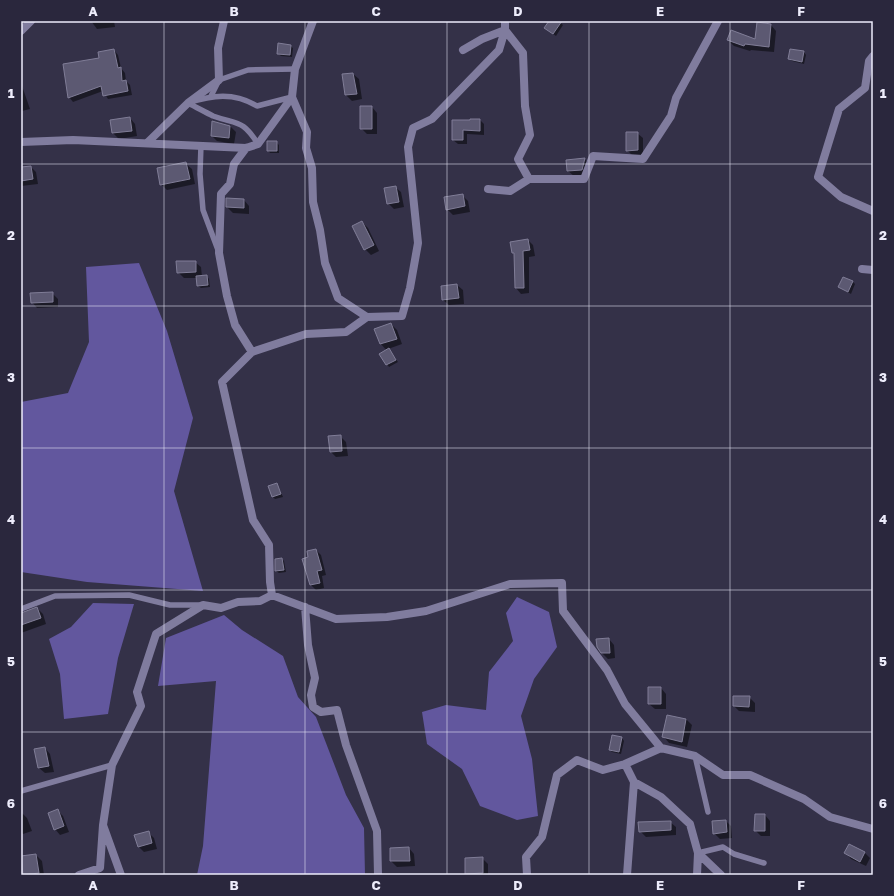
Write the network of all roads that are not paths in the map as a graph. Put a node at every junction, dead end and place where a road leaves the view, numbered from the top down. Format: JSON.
{"nodes":[{"id":1,"x":30,"y":21,"type":"edge"},
{"id":2,"x":224,"y":21,"type":"edge"},
{"id":3,"x":314,"y":21,"type":"edge"},
{"id":4,"x":506,"y":21,"type":"edge"},
{"id":5,"x":718,"y":21,"type":"edge"},
{"id":6,"x":505,"y":30,"type":"junction"},
{"id":7,"x":21,"y":31,"type":"edge"},
{"id":8,"x":463,"y":50,"type":"dead end"},
{"id":9,"x":873,"y":56,"type":"edge"},
{"id":10,"x":295,"y":70,"type":"junction"},
{"id":11,"x":218,"y":80,"type":"junction"},
{"id":12,"x":869,"y":89,"type":"edge"},
{"id":13,"x":211,"y":96,"type":"junction"},
{"id":14,"x":292,"y":96,"type":"junction"},
{"id":15,"x":188,"y":103,"type":"junction"},
{"id":16,"x":21,"y":142,"type":"edge"},
{"id":17,"x":148,"y":142,"type":"junction"},
{"id":18,"x":258,"y":144,"type":"junction"},
{"id":19,"x":201,"y":145,"type":"junction"},
{"id":20,"x":246,"y":148,"type":"junction"},
{"id":21,"x":528,"y":179,"type":"junction"},
{"id":22,"x":488,"y":189,"type":"dead end"},
{"id":23,"x":873,"y":211,"type":"edge"},
{"id":24,"x":219,"y":253,"type":"junction"},
{"id":25,"x":862,"y":269,"type":"dead end"},
{"id":26,"x":873,"y":270,"type":"edge"},
{"id":27,"x":366,"y":317,"type":"junction"},
{"id":28,"x":252,"y":352,"type":"junction"},
{"id":29,"x":272,"y":595,"type":"junction"},
{"id":30,"x":203,"y":605,"type":"junction"},
{"id":31,"x":304,"y":607,"type":"junction"},
{"id":32,"x":21,"y":609,"type":"edge"},
{"id":33,"x":661,"y":748,"type":"junction"},
{"id":34,"x":695,"y":756,"type":"junction"},
{"id":35,"x":625,"y":764,"type":"junction"},
{"id":36,"x":112,"y":765,"type":"junction"},
{"id":37,"x":634,"y":782,"type":"junction"},
{"id":38,"x":21,"y":791,"type":"edge"},
{"id":39,"x":708,"y":812,"type":"dead end"},
{"id":40,"x":103,"y":825,"type":"junction"},
{"id":41,"x":873,"y":830,"type":"edge"},
{"id":42,"x":698,"y":853,"type":"junction"},
{"id":43,"x":764,"y":863,"type":"dead end"},
{"id":44,"x":79,"y":875,"type":"edge"},
{"id":45,"x":121,"y":875,"type":"edge"},
{"id":46,"x":378,"y":875,"type":"edge"},
{"id":47,"x":528,"y":875,"type":"edge"},
{"id":48,"x":627,"y":875,"type":"edge"},
{"id":49,"x":697,"y":875,"type":"edge"},
{"id":50,"x":721,"y":875,"type":"edge"}],
"edges":[{"from":1,"to":7,"type":"street"},
{"from":2,"to":11,"type":"street"},
{"from":3,"to":10,"type":"street"},
{"from":4,"to":6,"type":"street"},
{"from":5,"to":21,"type":"street"},
{"from":6,"to":8,"type":"street"},
{"from":6,"to":21,"type":"street"},
{"from":6,"to":27,"type":"street"},
{"from":9,"to":12,"type":"street"},
{"from":10,"to":11,"type":"lane"},
{"from":10,"to":14,"type":"street"},
{"from":11,"to":13,"type":"lane"},
{"from":11,"to":15,"type":"street"},
{"from":12,"to":23,"type":"street"},
{"from":13,"to":14,"type":"lane"},
{"from":13,"to":15,"type":"lane"},
{"from":14,"to":18,"type":"street"},
{"from":14,"to":27,"type":"street"},
{"from":15,"to":17,"type":"street"},
{"from":15,"to":18,"type":"lane"},
{"from":16,"to":17,"type":"street"},
{"from":17,"to":19,"type":"street"},
{"from":18,"to":20,"type":"street"},
{"from":19,"to":20,"type":"street"},
{"from":19,"to":24,"type":"lane"},
{"from":20,"to":24,"type":"street"},
{"from":21,"to":22,"type":"street"},
{"from":24,"to":28,"type":"street"},
{"from":25,"to":26,"type":"street"},
{"from":27,"to":28,"type":"street"},
{"from":28,"to":29,"type":"street"},
{"from":29,"to":30,"type":"street"},
{"from":29,"to":31,"type":"street"},
{"from":30,"to":32,"type":"lane"},
{"from":30,"to":36,"type":"street"},
{"from":31,"to":33,"type":"street"},
{"from":31,"to":46,"type":"street"},
{"from":33,"to":34,"type":"street"},
{"from":33,"to":35,"type":"street"},
{"from":34,"to":39,"type":"lane"},
{"from":34,"to":41,"type":"street"},
{"from":35,"to":37,"type":"street"},
{"from":35,"to":47,"type":"street"},
{"from":36,"to":38,"type":"lane"},
{"from":36,"to":40,"type":"street"},
{"from":37,"to":42,"type":"street"},
{"from":37,"to":48,"type":"street"},
{"from":40,"to":44,"type":"street"},
{"from":40,"to":45,"type":"street"},
{"from":42,"to":43,"type":"lane"},
{"from":42,"to":49,"type":"street"},
{"from":42,"to":50,"type":"street"}]}
